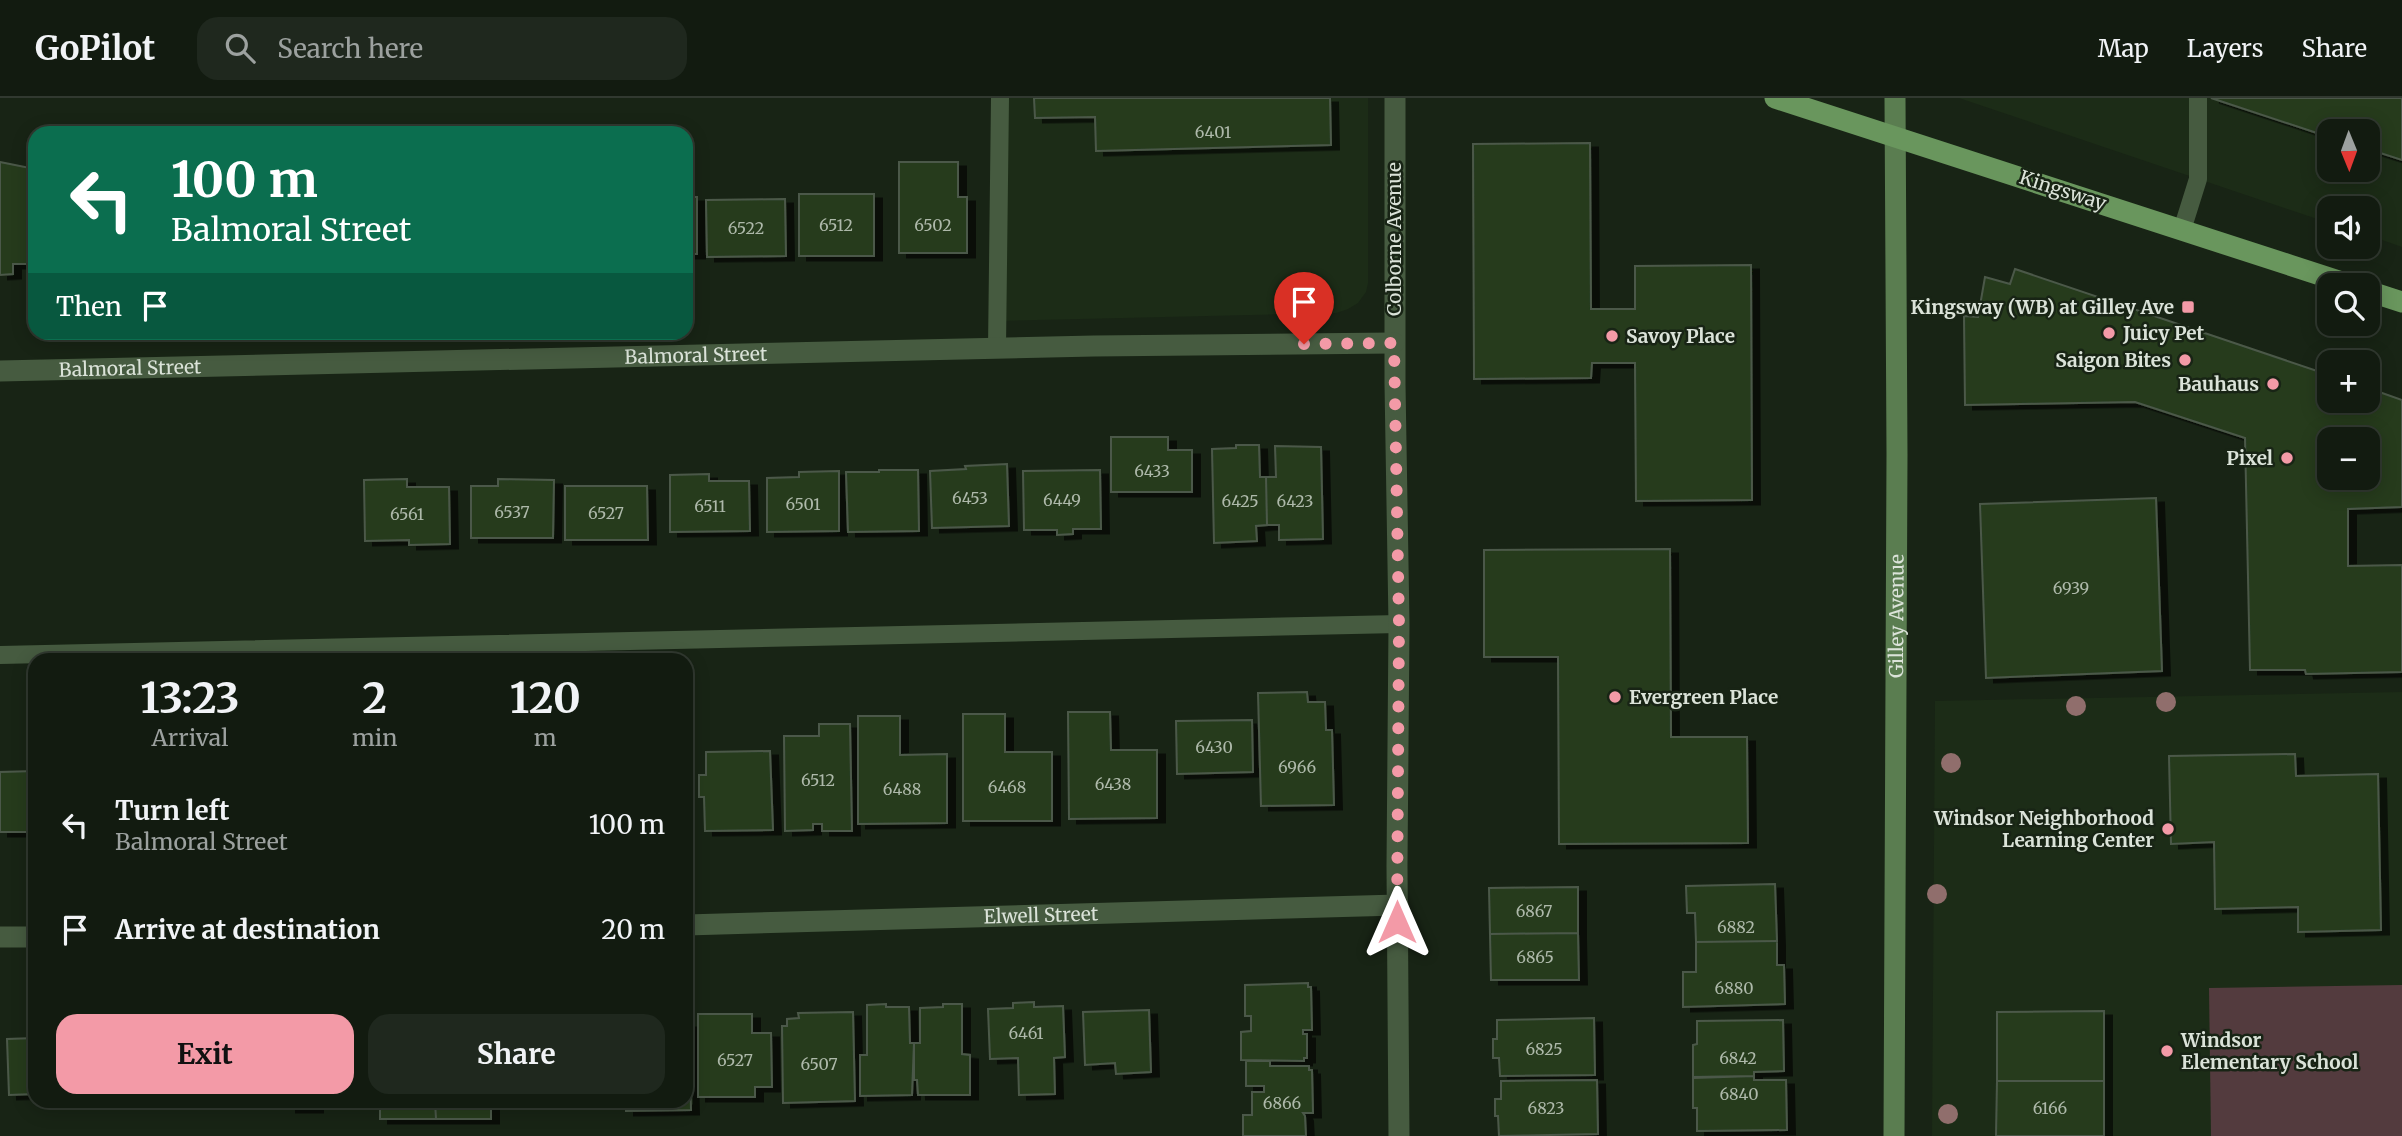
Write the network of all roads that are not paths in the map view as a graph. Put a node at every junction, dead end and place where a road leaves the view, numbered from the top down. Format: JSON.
{"nodes":[{"id":1,"x":1000,"y":98,"type":"edge"},
{"id":2,"x":1395,"y":98,"type":"edge"},
{"id":3,"x":1775,"y":98,"type":"edge"},
{"id":4,"x":1895,"y":98,"type":"edge"},
{"id":5,"x":2197,"y":98,"type":"edge"},
{"id":6,"x":1895,"y":136,"type":"junction"},
{"id":7,"x":2182,"y":230,"type":"junction"},
{"id":8,"x":2317,"y":274,"type":"edge"},
{"id":9,"x":2380,"y":295,"type":"edge"},
{"id":10,"x":2402,"y":302,"type":"edge"},
{"id":11,"x":1394,"y":343,"type":"junction"},
{"id":12,"x":997,"y":348,"type":"junction"},
{"id":13,"x":0,"y":371,"type":"edge"},
{"id":14,"x":1399,"y":624,"type":"junction"},
{"id":15,"x":90,"y":653,"type":"edge"},
{"id":16,"x":28,"y":654,"type":"edge"},
{"id":17,"x":0,"y":655,"type":"edge"},
{"id":18,"x":1398,"y":905,"type":"junction"},
{"id":19,"x":693,"y":925,"type":"edge"},
{"id":20,"x":0,"y":937,"type":"edge"},
{"id":21,"x":28,"y":937,"type":"edge"},
{"id":22,"x":1399,"y":1136,"type":"edge"},
{"id":23,"x":1894,"y":1136,"type":"edge"}],
"edges":[{"from":1,"to":12,"type":"lane"},
{"from":2,"to":11,"type":"street","name":"Colborne Avenue"},
{"from":3,"to":6,"type":"main road","name":"Kingsway"},
{"from":4,"to":6,"type":"street","name":"Gilley Avenue"},
{"from":5,"to":7,"type":"lane"},
{"from":6,"to":7,"type":"main road","name":"Kingsway"},
{"from":6,"to":23,"type":"street","name":"Gilley Avenue"},
{"from":7,"to":8,"type":"main road","name":"Kingsway"},
{"from":9,"to":10,"type":"main road"},
{"from":11,"to":12,"type":"street","name":"Balmoral Street"},
{"from":11,"to":14,"type":"street","name":"Colborne Avenue"},
{"from":12,"to":13,"type":"street","name":"Balmoral Street"},
{"from":14,"to":15,"type":"lane"},
{"from":14,"to":18,"type":"street","name":"Colborne Avenue"},
{"from":16,"to":17,"type":"lane"},
{"from":18,"to":19,"type":"street","name":"Elwell Street"},
{"from":18,"to":22,"type":"street","name":"Colborne Avenue"},
{"from":20,"to":21,"type":"street"}]}
